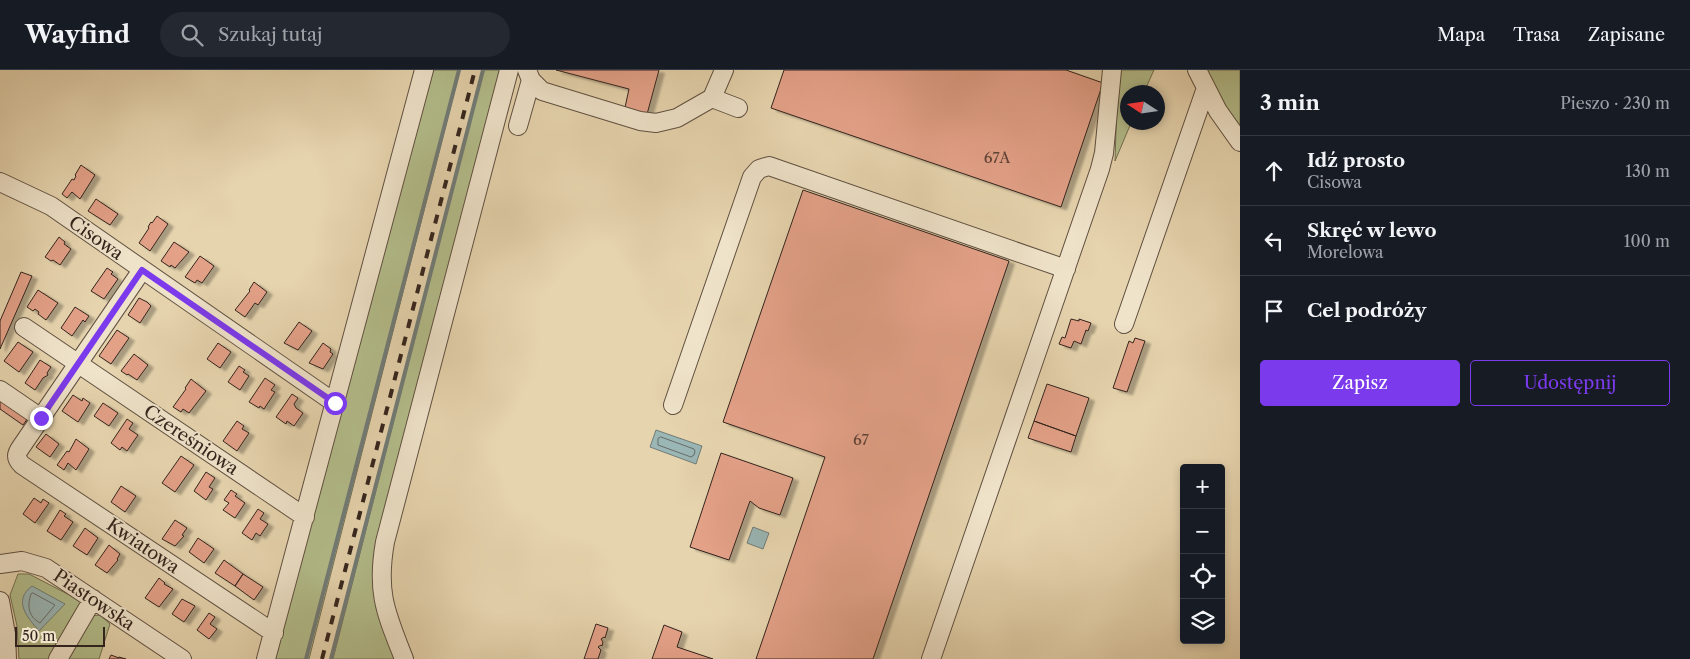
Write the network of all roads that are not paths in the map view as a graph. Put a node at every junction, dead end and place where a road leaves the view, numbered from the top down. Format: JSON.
{"nodes":[{"id":1,"x":424,"y":70,"type":"edge"},
{"id":2,"x":509,"y":70,"type":"edge"},
{"id":3,"x":724,"y":70,"type":"edge"},
{"id":4,"x":1112,"y":70,"type":"edge"},
{"id":5,"x":1197,"y":70,"type":"edge"},
{"id":6,"x":529,"y":75,"type":"edge"},
{"id":7,"x":1206,"y":88,"type":"junction"},
{"id":8,"x":712,"y":98,"type":"junction"},
{"id":9,"x":738,"y":108,"type":"dead end"},
{"id":10,"x":518,"y":126,"type":"dead end"},
{"id":11,"x":1240,"y":142,"type":"edge"},
{"id":12,"x":0,"y":182,"type":"edge"},
{"id":13,"x":1066,"y":269,"type":"junction"},
{"id":14,"x":142,"y":270,"type":"junction"},
{"id":15,"x":1124,"y":324,"type":"dead end"},
{"id":16,"x":24,"y":328,"type":"dead end"},
{"id":17,"x":78,"y":363,"type":"junction"},
{"id":18,"x":0,"y":390,"type":"edge"},
{"id":19,"x":335,"y":403,"type":"junction"},
{"id":20,"x":673,"y":405,"type":"dead end"},
{"id":21,"x":41,"y":418,"type":"junction"},
{"id":22,"x":305,"y":517,"type":"junction"},
{"id":23,"x":0,"y":564,"type":"edge"},
{"id":24,"x":93,"y":599,"type":"junction"},
{"id":25,"x":0,"y":601,"type":"edge"},
{"id":26,"x":274,"y":633,"type":"junction"},
{"id":27,"x":7,"y":659,"type":"edge"},
{"id":28,"x":58,"y":659,"type":"edge"},
{"id":29,"x":182,"y":659,"type":"edge"},
{"id":30,"x":266,"y":659,"type":"edge"},
{"id":31,"x":404,"y":659,"type":"edge"},
{"id":32,"x":931,"y":659,"type":"edge"}],
"edges":[{"from":1,"to":19,"type":"street"},
{"from":2,"to":31,"type":"street"},
{"from":3,"to":8,"type":"street"},
{"from":4,"to":13,"type":"street"},
{"from":5,"to":7,"type":"street"},
{"from":6,"to":8,"type":"street"},
{"from":6,"to":10,"type":"street"},
{"from":7,"to":11,"type":"street"},
{"from":7,"to":15,"type":"street"},
{"from":8,"to":9,"type":"street"},
{"from":12,"to":14,"type":"street","name":"Cisowa"},
{"from":13,"to":20,"type":"street"},
{"from":13,"to":32,"type":"street"},
{"from":14,"to":17,"type":"street"},
{"from":14,"to":19,"type":"street","name":"Cisowa"},
{"from":16,"to":17,"type":"street","name":"Czereśniowa"},
{"from":17,"to":21,"type":"street"},
{"from":17,"to":22,"type":"street","name":"Czereśniowa"},
{"from":18,"to":21,"type":"street"},
{"from":19,"to":22,"type":"street"},
{"from":21,"to":26,"type":"street","name":"Kwiatowa"},
{"from":22,"to":26,"type":"street"},
{"from":23,"to":24,"type":"street","name":"Piastowska"},
{"from":24,"to":28,"type":"street"},
{"from":24,"to":29,"type":"street","name":"Piastowska"},
{"from":25,"to":27,"type":"street"},
{"from":26,"to":30,"type":"street"}]}
